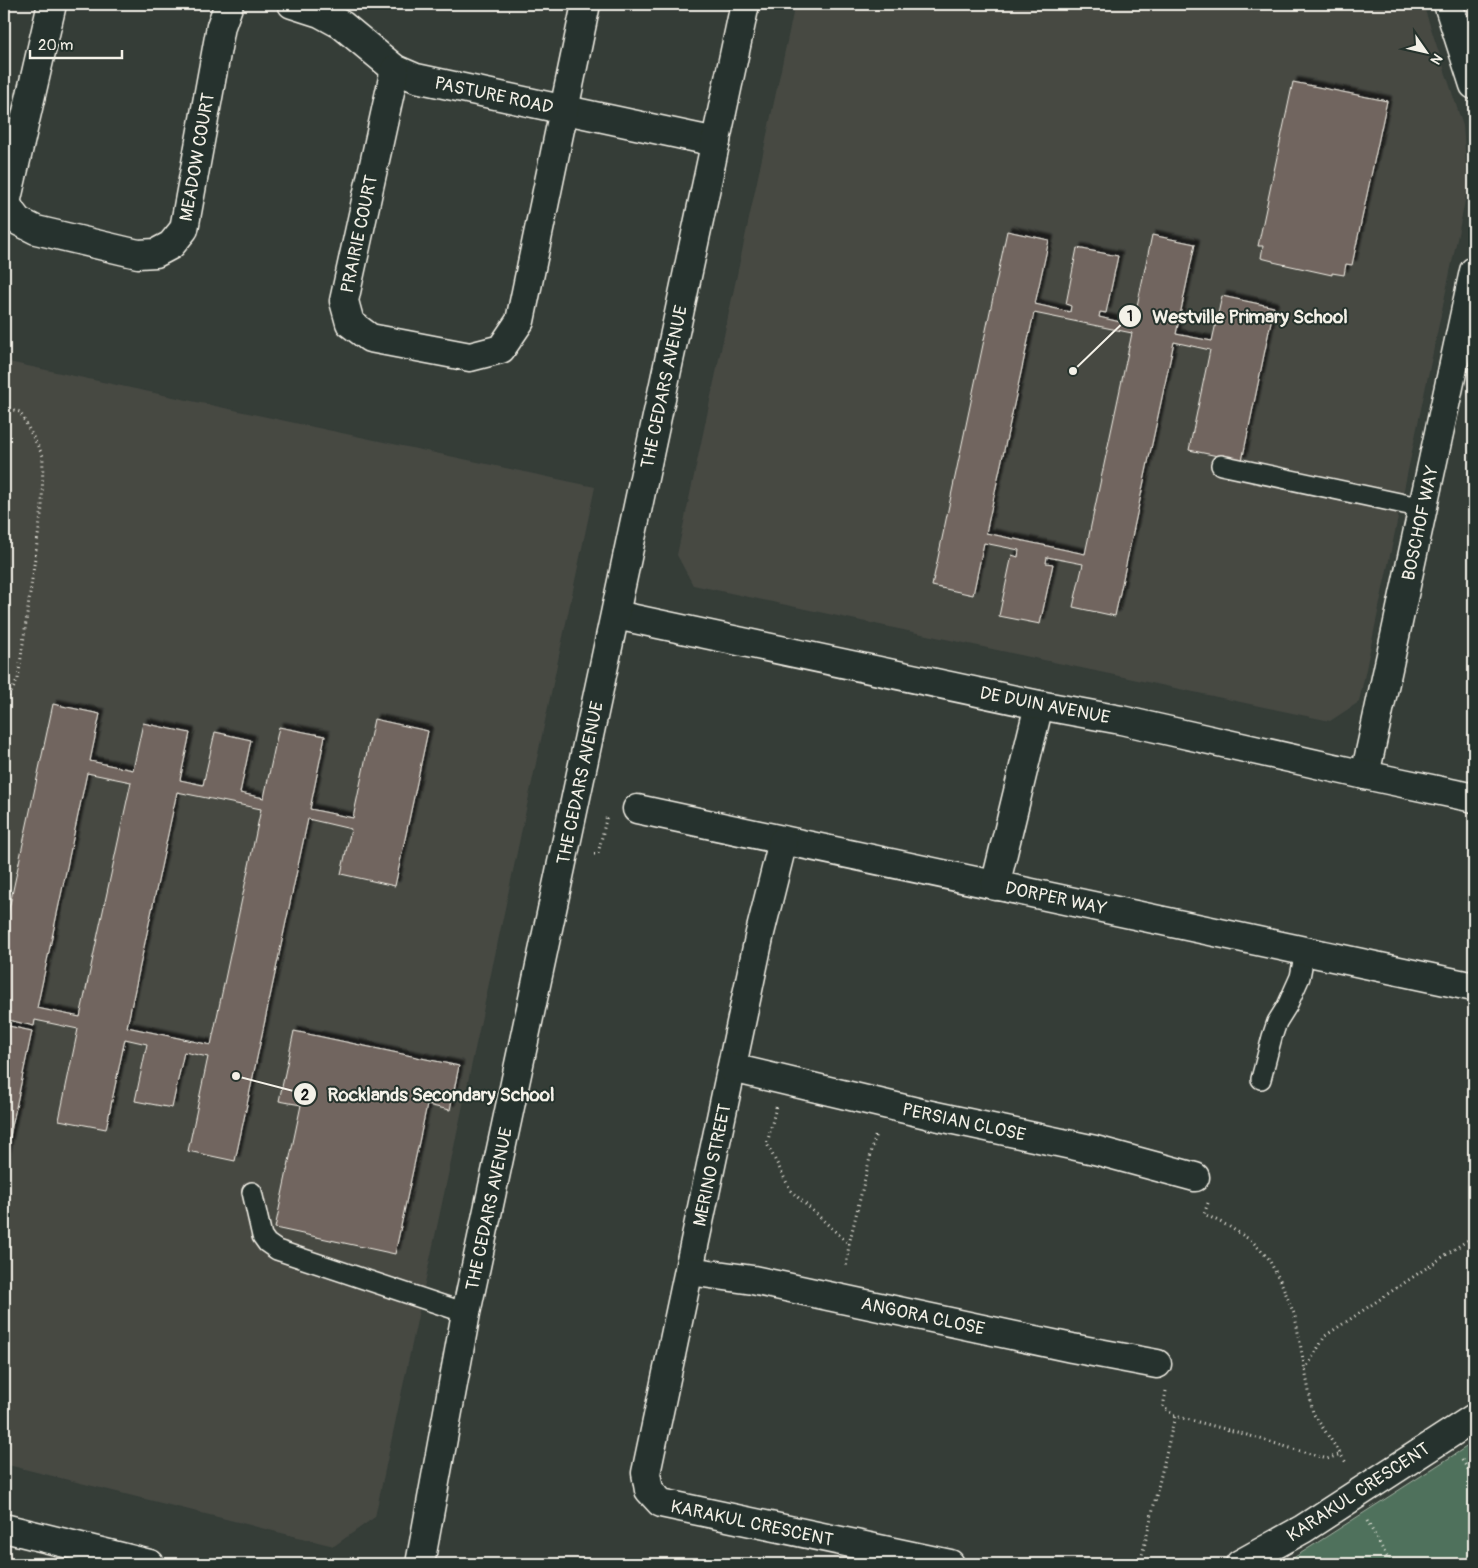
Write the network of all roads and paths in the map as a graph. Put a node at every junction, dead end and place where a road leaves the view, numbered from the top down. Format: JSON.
{"nodes":[{"id":1,"x":52,"y":4,"type":"edge"},
{"id":2,"x":229,"y":4,"type":"edge"},
{"id":3,"x":292,"y":4,"type":"edge"},
{"id":4,"x":586,"y":4,"type":"edge"},
{"id":5,"x":745,"y":4,"type":"edge"},
{"id":6,"x":1448,"y":4,"type":"edge"},
{"id":7,"x":344,"y":14,"type":"edge"},
{"id":8,"x":396,"y":69,"type":"junction"},
{"id":9,"x":1474,"y":85,"type":"edge"},
{"id":10,"x":563,"y":110,"type":"junction"},
{"id":11,"x":716,"y":142,"type":"junction"},
{"id":12,"x":5,"y":207,"type":"edge"},
{"id":13,"x":1474,"y":270,"type":"edge"},
{"id":14,"x":4,"y":407,"type":"edge"},
{"id":15,"x":1221,"y":465,"type":"dead end"},
{"id":16,"x":1423,"y":508,"type":"junction"},
{"id":17,"x":616,"y":615,"type":"junction"},
{"id":18,"x":1038,"y":705,"type":"junction"},
{"id":19,"x":4,"y":706,"type":"edge"},
{"id":20,"x":1366,"y":775,"type":"junction"},
{"id":21,"x":1474,"y":798,"type":"edge"},
{"id":22,"x":637,"y":809,"type":"joint"},
{"id":23,"x":783,"y":841,"type":"junction"},
{"id":24,"x":592,"y":854,"type":"dead end"},
{"id":25,"x":995,"y":886,"type":"junction"},
{"id":26,"x":1306,"y":951,"type":"junction"},
{"id":27,"x":1474,"y":987,"type":"edge"},
{"id":28,"x":732,"y":1068,"type":"junction"},
{"id":29,"x":1261,"y":1079,"type":"dead end"},
{"id":30,"x":781,"y":1080,"type":"junction"},
{"id":31,"x":882,"y":1104,"type":"junction"},
{"id":32,"x":1195,"y":1177,"type":"joint"},
{"id":33,"x":252,"y":1192,"type":"dead end"},
{"id":34,"x":1474,"y":1236,"type":"edge"},
{"id":35,"x":849,"y":1244,"type":"junction"},
{"id":36,"x":690,"y":1271,"type":"junction"},
{"id":37,"x":841,"y":1299,"type":"junction"},
{"id":38,"x":466,"y":1312,"type":"junction"},
{"id":39,"x":1157,"y":1364,"type":"joint"},
{"id":40,"x":1305,"y":1370,"type":"junction"},
{"id":41,"x":1175,"y":1416,"type":"junction"},
{"id":42,"x":1474,"y":1418,"type":"edge"},
{"id":43,"x":1341,"y":1454,"type":"junction"},
{"id":44,"x":649,"y":1490,"type":"joint"},
{"id":45,"x":1358,"y":1493,"type":"junction"},
{"id":46,"x":4,"y":1528,"type":"edge"},
{"id":47,"x":150,"y":1564,"type":"edge"},
{"id":48,"x":420,"y":1564,"type":"edge"},
{"id":49,"x":950,"y":1564,"type":"edge"},
{"id":50,"x":1140,"y":1564,"type":"edge"},
{"id":51,"x":1240,"y":1564,"type":"edge"},
{"id":52,"x":1391,"y":1564,"type":"edge"}],
"edges":[{"from":1,"to":12,"type":"street","name":"MEADOW COURT"},
{"from":2,"to":12,"type":"street","name":"MEADOW COURT"},
{"from":3,"to":7,"type":"street","name":"PASTURE ROAD"},
{"from":4,"to":10,"type":"street","name":"PRAIRIE COURT"},
{"from":5,"to":11,"type":"street","name":"THE CEDARS AVENUE"},
{"from":6,"to":9,"type":"street"},
{"from":7,"to":8,"type":"street","name":"PASTURE ROAD"},
{"from":8,"to":10,"type":"street","name":"PASTURE ROAD"},
{"from":8,"to":10,"type":"street","name":"PRAIRIE COURT"},
{"from":10,"to":11,"type":"street","name":"PASTURE ROAD"},
{"from":11,"to":17,"type":"street","name":"THE CEDARS AVENUE"},
{"from":13,"to":16,"type":"street","name":"BOSCHOF WAY"},
{"from":14,"to":19,"type":"path"},
{"from":15,"to":16,"type":"lane"},
{"from":16,"to":20,"type":"street","name":"BOSCHOF WAY"},
{"from":17,"to":18,"type":"street","name":"DE DUIN AVENUE"},
{"from":17,"to":38,"type":"street","name":"THE CEDARS AVENUE"},
{"from":18,"to":20,"type":"street","name":"DE DUIN AVENUE"},
{"from":18,"to":25,"type":"street"},
{"from":20,"to":21,"type":"street","name":"DE DUIN AVENUE"},
{"from":22,"to":23,"type":"street","name":"DORPER WAY"},
{"from":22,"to":24,"type":"path"},
{"from":23,"to":25,"type":"street","name":"DORPER WAY"},
{"from":23,"to":28,"type":"street","name":"MERINO STREET"},
{"from":25,"to":26,"type":"street","name":"DORPER WAY"},
{"from":26,"to":27,"type":"street","name":"DORPER WAY"},
{"from":26,"to":29,"type":"lane"},
{"from":28,"to":30,"type":"street","name":"PERSIAN CLOSE"},
{"from":28,"to":36,"type":"street","name":"MERINO STREET"},
{"from":30,"to":31,"type":"street","name":"PERSIAN CLOSE"},
{"from":30,"to":35,"type":"path"},
{"from":31,"to":32,"type":"street","name":"PERSIAN CLOSE"},
{"from":31,"to":35,"type":"path"},
{"from":32,"to":40,"type":"path"},
{"from":33,"to":38,"type":"lane"},
{"from":34,"to":40,"type":"path"},
{"from":35,"to":37,"type":"path"},
{"from":36,"to":37,"type":"street","name":"ANGORA CLOSE"},
{"from":36,"to":44,"type":"street","name":"MERINO STREET"},
{"from":37,"to":39,"type":"street","name":"ANGORA CLOSE"},
{"from":38,"to":48,"type":"street","name":"THE CEDARS AVENUE"},
{"from":39,"to":41,"type":"path"},
{"from":40,"to":43,"type":"path"},
{"from":41,"to":43,"type":"path"},
{"from":41,"to":50,"type":"path"},
{"from":42,"to":45,"type":"street","name":"KARAKUL CRESCENT"},
{"from":43,"to":45,"type":"path"},
{"from":44,"to":49,"type":"street","name":"KARAKUL CRESCENT"},
{"from":45,"to":51,"type":"street","name":"KARAKUL CRESCENT"},
{"from":45,"to":52,"type":"path"},
{"from":46,"to":47,"type":"street"}]}
